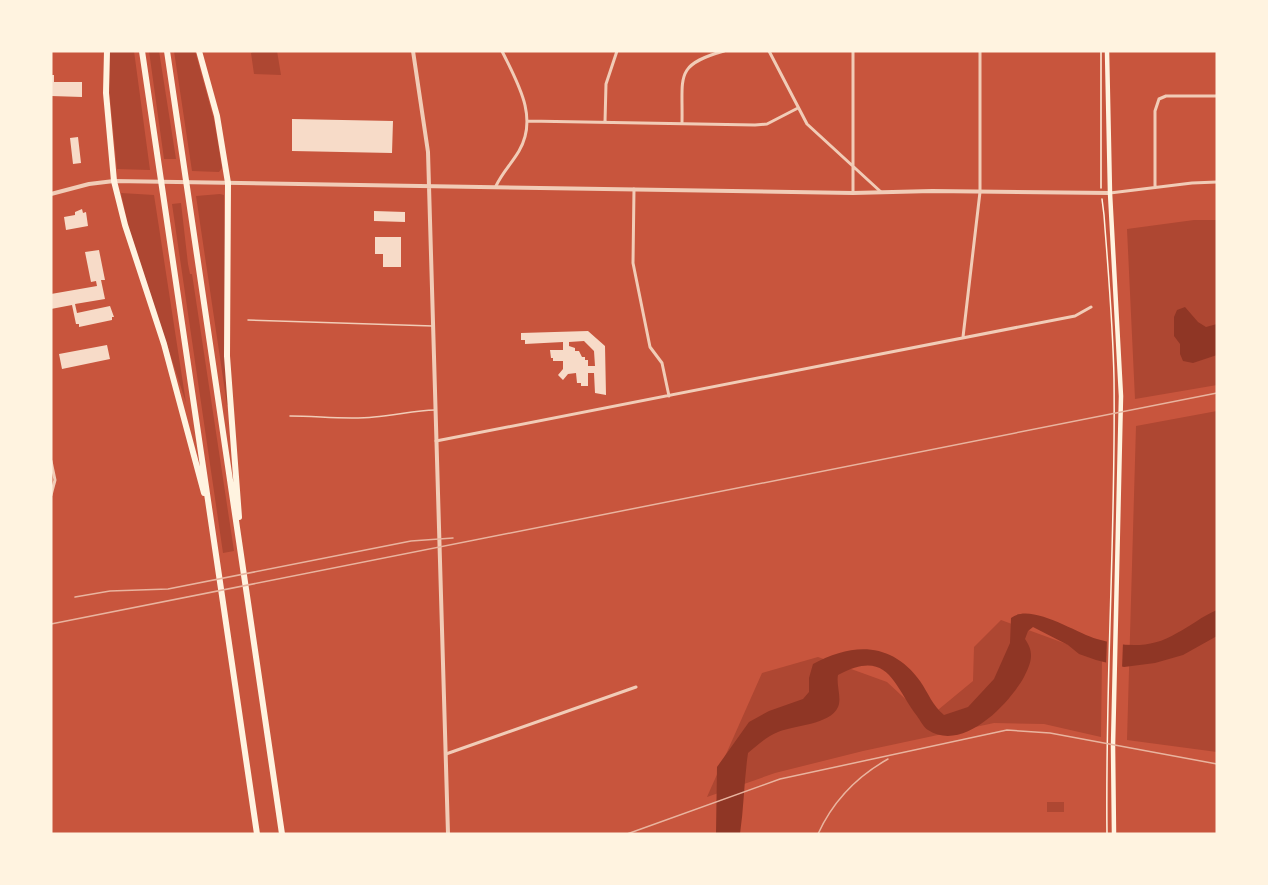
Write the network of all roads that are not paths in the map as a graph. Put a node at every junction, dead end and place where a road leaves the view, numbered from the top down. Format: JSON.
{"nodes":[{"id":1,"x":107,"y":51,"type":"edge"},
{"id":2,"x":142,"y":51,"type":"edge"},
{"id":3,"x":167,"y":51,"type":"edge"},
{"id":4,"x":199,"y":51,"type":"edge"},
{"id":5,"x":413,"y":51,"type":"edge"},
{"id":6,"x":502,"y":51,"type":"edge"},
{"id":7,"x":617,"y":51,"type":"edge"},
{"id":8,"x":724,"y":51,"type":"edge"},
{"id":9,"x":769,"y":51,"type":"edge"},
{"id":10,"x":853,"y":51,"type":"edge"},
{"id":11,"x":980,"y":51,"type":"edge"},
{"id":12,"x":1107,"y":51,"type":"edge"},
{"id":13,"x":1217,"y":96,"type":"edge"},
{"id":14,"x":798,"y":108,"type":"junction"},
{"id":15,"x":527,"y":121,"type":"junction"},
{"id":16,"x":605,"y":122,"type":"junction"},
{"id":17,"x":682,"y":123,"type":"junction"},
{"id":18,"x":854,"y":167,"type":"junction"},
{"id":19,"x":114,"y":181,"type":"junction"},
{"id":20,"x":1217,"y":182,"type":"edge"},
{"id":21,"x":228,"y":183,"type":"junction"},
{"id":22,"x":430,"y":186,"type":"junction"},
{"id":23,"x":496,"y":186,"type":"junction"},
{"id":24,"x":1155,"y":187,"type":"junction"},
{"id":25,"x":634,"y":189,"type":"junction"},
{"id":26,"x":881,"y":192,"type":"junction"},
{"id":27,"x":981,"y":192,"type":"junction"},
{"id":28,"x":854,"y":193,"type":"junction"},
{"id":29,"x":1110,"y":193,"type":"junction"},
{"id":30,"x":51,"y":195,"type":"edge"},
{"id":31,"x":1091,"y":307,"type":"dead end"},
{"id":32,"x":248,"y":320,"type":"dead end"},
{"id":33,"x":434,"y":326,"type":"junction"},
{"id":34,"x":963,"y":337,"type":"junction"},
{"id":35,"x":669,"y":396,"type":"junction"},
{"id":36,"x":436,"y":410,"type":"junction"},
{"id":37,"x":290,"y":416,"type":"dead end"},
{"id":38,"x":436,"y":441,"type":"junction"},
{"id":39,"x":51,"y":461,"type":"edge"},
{"id":40,"x":51,"y":495,"type":"edge"},
{"id":41,"x":212,"y":526,"type":"junction"},
{"id":42,"x":240,"y":540,"type":"junction"},
{"id":43,"x":636,"y":687,"type":"dead end"},
{"id":44,"x":446,"y":754,"type":"junction"},
{"id":45,"x":257,"y":834,"type":"edge"},
{"id":46,"x":282,"y":834,"type":"edge"},
{"id":47,"x":448,"y":834,"type":"edge"},
{"id":48,"x":1114,"y":834,"type":"edge"}],
"edges":[{"from":1,"to":19,"type":"highway"},
{"from":2,"to":41,"type":"highway"},
{"from":3,"to":42,"type":"highway"},
{"from":4,"to":21,"type":"highway"},
{"from":5,"to":22,"type":"street"},
{"from":6,"to":15,"type":"street"},
{"from":7,"to":16,"type":"street"},
{"from":8,"to":17,"type":"street"},
{"from":9,"to":14,"type":"street"},
{"from":10,"to":18,"type":"street"},
{"from":11,"to":27,"type":"street"},
{"from":12,"to":29,"type":"main road"},
{"from":13,"to":24,"type":"street"},
{"from":14,"to":17,"type":"street"},
{"from":14,"to":18,"type":"street"},
{"from":15,"to":16,"type":"street"},
{"from":15,"to":23,"type":"street"},
{"from":16,"to":17,"type":"street"},
{"from":18,"to":26,"type":"street"},
{"from":18,"to":28,"type":"street"},
{"from":19,"to":21,"type":"street"},
{"from":19,"to":30,"type":"street"},
{"from":19,"to":41,"type":"highway"},
{"from":20,"to":24,"type":"street"},
{"from":21,"to":22,"type":"street"},
{"from":21,"to":42,"type":"highway"},
{"from":22,"to":23,"type":"street"},
{"from":22,"to":33,"type":"street"},
{"from":23,"to":25,"type":"street"},
{"from":24,"to":29,"type":"street"},
{"from":25,"to":28,"type":"street"},
{"from":25,"to":35,"type":"street"},
{"from":26,"to":27,"type":"street"},
{"from":26,"to":28,"type":"street"},
{"from":27,"to":29,"type":"street"},
{"from":27,"to":34,"type":"street"},
{"from":29,"to":48,"type":"main road"},
{"from":31,"to":34,"type":"street"},
{"from":32,"to":33,"type":"lane"},
{"from":33,"to":36,"type":"street"},
{"from":34,"to":35,"type":"street"},
{"from":35,"to":38,"type":"street"},
{"from":36,"to":37,"type":"lane"},
{"from":36,"to":38,"type":"street"},
{"from":38,"to":44,"type":"street"},
{"from":39,"to":40,"type":"street"},
{"from":41,"to":45,"type":"highway"},
{"from":42,"to":46,"type":"highway"},
{"from":43,"to":44,"type":"street"},
{"from":44,"to":47,"type":"street"}]}
